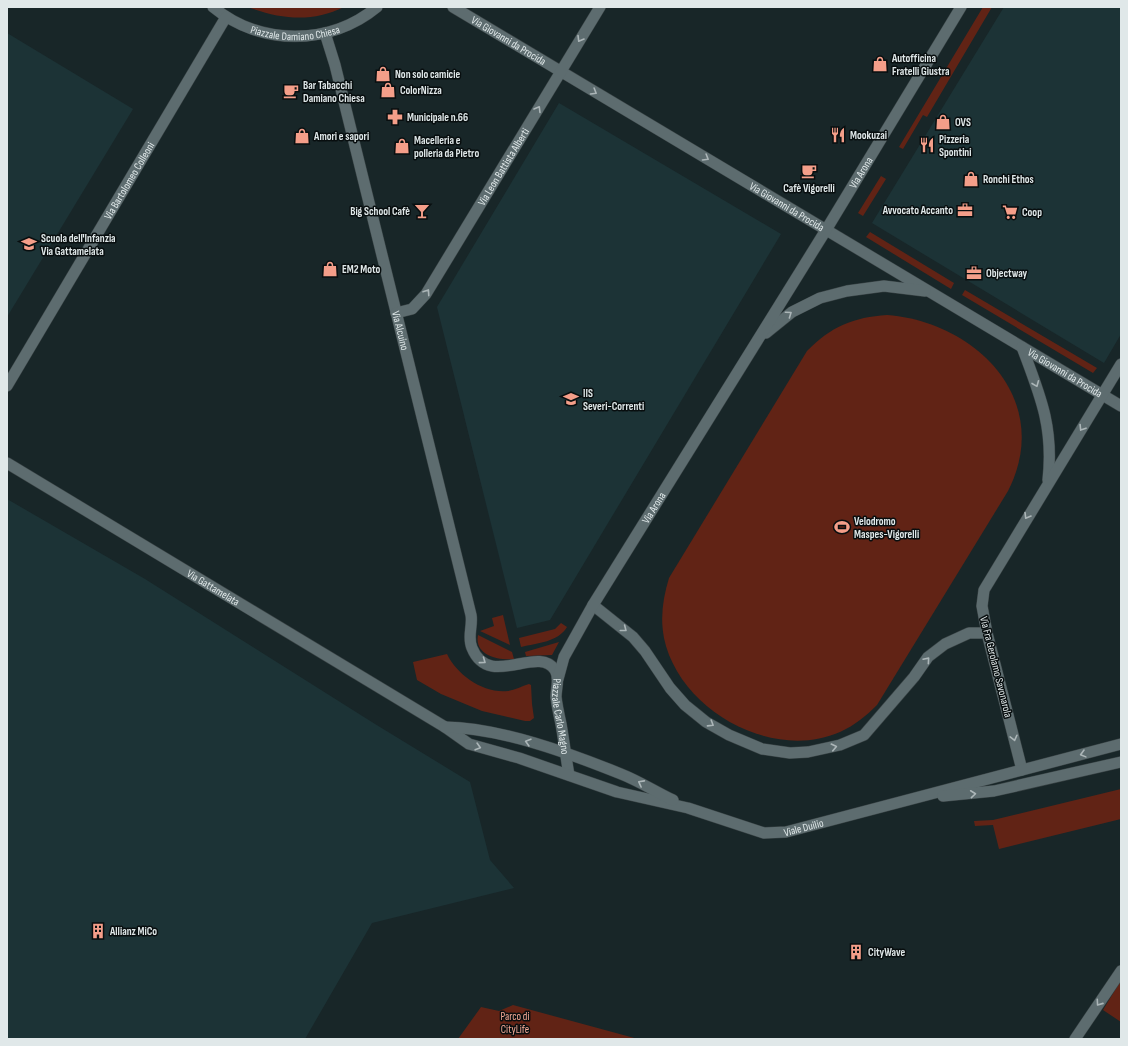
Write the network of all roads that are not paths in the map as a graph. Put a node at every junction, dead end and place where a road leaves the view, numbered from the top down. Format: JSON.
{"nodes":[{"id":1,"x":213,"y":7,"type":"edge"},
{"id":2,"x":377,"y":7,"type":"edge"},
{"id":3,"x":453,"y":7,"type":"edge"},
{"id":4,"x":600,"y":7,"type":"edge"},
{"id":5,"x":962,"y":7,"type":"edge"},
{"id":6,"x":226,"y":17,"type":"junction"},
{"id":7,"x":325,"y":33,"type":"junction"},
{"id":8,"x":560,"y":72,"type":"junction"},
{"id":9,"x":826,"y":230,"type":"junction"},
{"id":10,"x":929,"y":292,"type":"junction"},
{"id":11,"x":396,"y":313,"type":"junction"},
{"id":12,"x":759,"y":338,"type":"junction"},
{"id":13,"x":1022,"y":347,"type":"junction"},
{"id":14,"x":1121,"y":364,"type":"edge"},
{"id":15,"x":7,"y":386,"type":"edge"},
{"id":16,"x":1102,"y":395,"type":"junction"},
{"id":17,"x":1121,"y":406,"type":"edge"},
{"id":18,"x":7,"y":463,"type":"edge"},
{"id":19,"x":1048,"y":483,"type":"junction"},
{"id":20,"x":593,"y":605,"type":"junction"},
{"id":21,"x":472,"y":628,"type":"joint"},
{"id":22,"x":987,"y":633,"type":"junction"},
{"id":23,"x":557,"y":681,"type":"junction"},
{"id":24,"x":445,"y":728,"type":"junction"},
{"id":25,"x":1121,"y":744,"type":"edge"},
{"id":26,"x":566,"y":754,"type":"junction"},
{"id":27,"x":1121,"y":762,"type":"edge"},
{"id":28,"x":1022,"y":770,"type":"junction"},
{"id":29,"x":569,"y":775,"type":"junction"},
{"id":30,"x":920,"y":798,"type":"junction"},
{"id":31,"x":688,"y":808,"type":"junction"},
{"id":32,"x":1121,"y":971,"type":"edge"},
{"id":33,"x":1075,"y":1039,"type":"edge"}],
"edges":[{"from":1,"to":6,"type":"street","name":"Piazzale Damiano Chiesa"},
{"from":2,"to":7,"type":"street","name":"Piazzale Damiano Chiesa"},
{"from":3,"to":8,"type":"street","name":"Via Giovanni da Procida"},
{"from":4,"to":8,"type":"street","name":"Via Leon Battista Alberti","one_way":true},
{"from":5,"to":9,"type":"street","name":"Via Arona"},
{"from":6,"to":7,"type":"street","name":"Piazzale Damiano Chiesa"},
{"from":6,"to":15,"type":"street","name":"Via Bartolomeo Colleoni"},
{"from":7,"to":11,"type":"street","name":"Via Alcuino"},
{"from":8,"to":9,"type":"street","name":"Via Giovanni da Procida","one_way":true},
{"from":11,"to":8,"type":"street","name":"Via Leon Battista Alberti","one_way":true},
{"from":9,"to":10,"type":"street","name":"Via Giovanni da Procida"},
{"from":9,"to":12,"type":"street","name":"Via Arona"},
{"from":12,"to":10,"type":"street","name":"Via Arona","one_way":true},
{"from":10,"to":13,"type":"street","name":"Via Giovanni da Procida"},
{"from":11,"to":21,"type":"street","name":"Via Alcuino"},
{"from":12,"to":20,"type":"street","name":"Via Arona"},
{"from":13,"to":16,"type":"street","name":"Via Giovanni da Procida"},
{"from":13,"to":19,"type":"street","name":"Via Fra Gerolamo Savonarola","one_way":true},
{"from":14,"to":16,"type":"street","name":"Via Fra Gerolamo Savonarola"},
{"from":16,"to":17,"type":"street","name":"Via Giovanni da Procida"},
{"from":16,"to":19,"type":"street","name":"Via Fra Gerolamo Savonarola","one_way":true},
{"from":18,"to":24,"type":"street","name":"Via Gattamelata"},
{"from":19,"to":22,"type":"street","name":"Via Fra Gerolamo Savonarola","one_way":true},
{"from":20,"to":22,"type":"street","one_way":true},
{"from":20,"to":23,"type":"street","name":"Via Arona"},
{"from":21,"to":23,"type":"street","name":"Piazzale Carlo Magno","one_way":true},
{"from":22,"to":28,"type":"street","name":"Via Fra Gerolamo Savonarola","one_way":true},
{"from":23,"to":26,"type":"street","name":"Piazzale Carlo Magno"},
{"from":26,"to":24,"type":"street","name":"Piazzale Carlo Magno","one_way":true},
{"from":24,"to":29,"type":"street","one_way":true},
{"from":25,"to":28,"type":"street","name":"Viale Duilio","one_way":true},
{"from":26,"to":29,"type":"street"},
{"from":31,"to":26,"type":"street","name":"Viale Duilio","one_way":true},
{"from":30,"to":27,"type":"street","name":"Viale Duilio","one_way":true},
{"from":28,"to":30,"type":"street","name":"Viale Duilio"},
{"from":29,"to":31,"type":"street","name":"Viale Duilio"},
{"from":30,"to":31,"type":"street","name":"Viale Duilio"},
{"from":32,"to":33,"type":"street","one_way":true}]}
